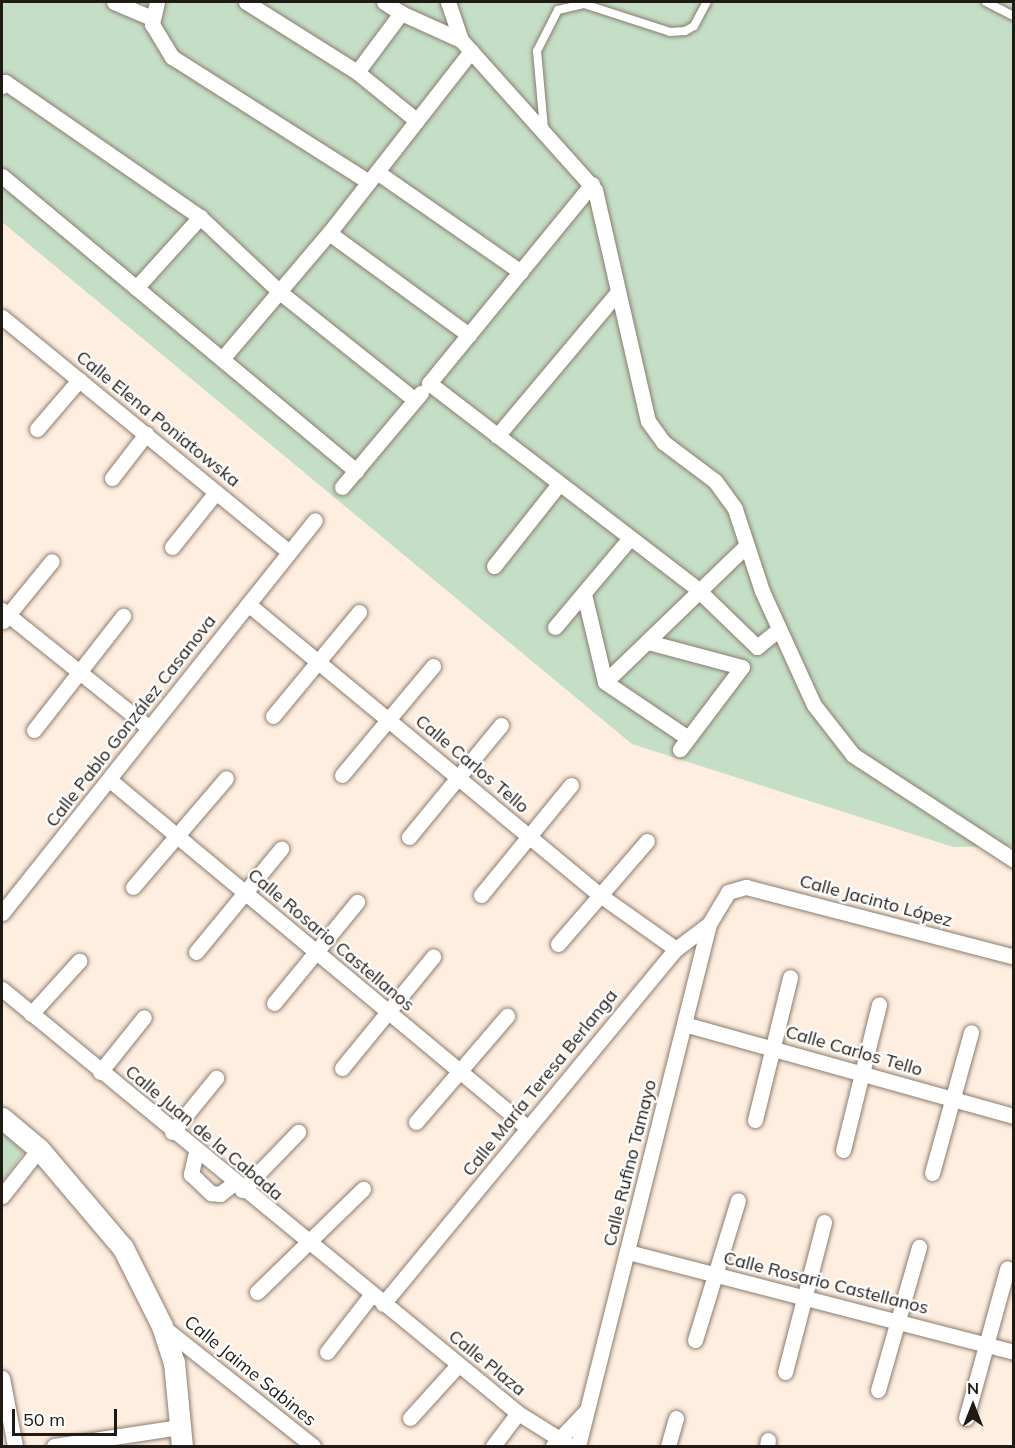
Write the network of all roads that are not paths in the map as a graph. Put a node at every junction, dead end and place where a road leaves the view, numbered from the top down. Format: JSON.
{"nodes":[{"id":1,"x":114,"y":2,"type":"edge"},
{"id":2,"x":157,"y":2,"type":"edge"},
{"id":3,"x":246,"y":2,"type":"edge"},
{"id":4,"x":384,"y":2,"type":"edge"},
{"id":5,"x":448,"y":2,"type":"edge"},
{"id":6,"x":707,"y":2,"type":"edge"},
{"id":7,"x":986,"y":2,"type":"edge"},
{"id":8,"x":401,"y":13,"type":"junction"},
{"id":9,"x":150,"y":16,"type":"junction"},
{"id":10,"x":1014,"y":16,"type":"edge"},
{"id":11,"x":466,"y":45,"type":"junction"},
{"id":12,"x":357,"y":72,"type":"junction"},
{"id":13,"x":3,"y":82,"type":"edge"},
{"id":14,"x":417,"y":121,"type":"junction"},
{"id":15,"x":545,"y":137,"type":"junction"},
{"id":16,"x":2,"y":176,"type":"edge"},
{"id":17,"x":373,"y":177,"type":"junction"},
{"id":18,"x":592,"y":184,"type":"junction"},
{"id":19,"x":200,"y":217,"type":"junction"},
{"id":20,"x":329,"y":233,"type":"junction"},
{"id":21,"x":521,"y":272,"type":"junction"},
{"id":22,"x":136,"y":288,"type":"junction"},
{"id":23,"x":618,"y":292,"type":"junction"},
{"id":24,"x":281,"y":293,"type":"junction"},
{"id":25,"x":3,"y":320,"type":"edge"},
{"id":26,"x":469,"y":335,"type":"junction"},
{"id":27,"x":222,"y":359,"type":"junction"},
{"id":28,"x":79,"y":380,"type":"junction"},
{"id":29,"x":429,"y":383,"type":"junction"},
{"id":30,"x":415,"y":400,"type":"junction"},
{"id":31,"x":37,"y":429,"type":"dead end"},
{"id":32,"x":146,"y":435,"type":"junction"},
{"id":33,"x":497,"y":436,"type":"junction"},
{"id":34,"x":356,"y":471,"type":"junction"},
{"id":35,"x":112,"y":478,"type":"dead end"},
{"id":36,"x":559,"y":484,"type":"junction"},
{"id":37,"x":342,"y":487,"type":"dead end"},
{"id":38,"x":216,"y":492,"type":"junction"},
{"id":39,"x":315,"y":520,"type":"dead end"},
{"id":40,"x":629,"y":539,"type":"junction"},
{"id":41,"x":747,"y":545,"type":"junction"},
{"id":42,"x":172,"y":547,"type":"dead end"},
{"id":43,"x":289,"y":552,"type":"junction"},
{"id":44,"x":52,"y":561,"type":"dead end"},
{"id":45,"x":494,"y":566,"type":"dead end"},
{"id":46,"x":696,"y":588,"type":"junction"},
{"id":47,"x":584,"y":594,"type":"junction"},
{"id":48,"x":248,"y":604,"type":"junction"},
{"id":49,"x":359,"y":612,"type":"dead end"},
{"id":50,"x":4,"y":616,"type":"edge"},
{"id":51,"x":123,"y":616,"type":"dead end"},
{"id":52,"x":555,"y":627,"type":"dead end"},
{"id":53,"x":778,"y":630,"type":"junction"},
{"id":54,"x":648,"y":642,"type":"junction"},
{"id":55,"x":758,"y":647,"type":"junction"},
{"id":56,"x":319,"y":662,"type":"junction"},
{"id":57,"x":433,"y":666,"type":"dead end"},
{"id":58,"x":742,"y":667,"type":"junction"},
{"id":59,"x":80,"y":674,"type":"junction"},
{"id":60,"x":605,"y":682,"type":"junction"},
{"id":61,"x":273,"y":716,"type":"dead end"},
{"id":62,"x":388,"y":720,"type":"junction"},
{"id":63,"x":501,"y":725,"type":"dead end"},
{"id":64,"x":148,"y":728,"type":"junction"},
{"id":65,"x":34,"y":730,"type":"dead end"},
{"id":66,"x":342,"y":775,"type":"dead end"},
{"id":67,"x":226,"y":778,"type":"dead end"},
{"id":68,"x":459,"y":778,"type":"junction"},
{"id":69,"x":111,"y":781,"type":"junction"},
{"id":70,"x":571,"y":785,"type":"dead end"},
{"id":71,"x":176,"y":836,"type":"junction"},
{"id":72,"x":528,"y":836,"type":"junction"},
{"id":73,"x":409,"y":837,"type":"dead end"},
{"id":74,"x":647,"y":841,"type":"dead end"},
{"id":75,"x":281,"y":849,"type":"dead end"},
{"id":76,"x":1014,"y":860,"type":"edge"},
{"id":77,"x":133,"y":887,"type":"dead end"},
{"id":78,"x":728,"y":892,"type":"joint"},
{"id":79,"x":244,"y":893,"type":"junction"},
{"id":80,"x":597,"y":893,"type":"junction"},
{"id":81,"x":481,"y":895,"type":"dead end"},
{"id":82,"x":357,"y":902,"type":"dead end"},
{"id":83,"x":4,"y":903,"type":"edge"},
{"id":84,"x":709,"y":924,"type":"junction"},
{"id":85,"x":558,"y":944,"type":"dead end"},
{"id":86,"x":675,"y":949,"type":"junction"},
{"id":87,"x":314,"y":951,"type":"junction"},
{"id":88,"x":196,"y":952,"type":"dead end"},
{"id":89,"x":433,"y":957,"type":"dead end"},
{"id":90,"x":1014,"y":957,"type":"edge"},
{"id":91,"x":79,"y":961,"type":"dead end"},
{"id":92,"x":790,"y":977,"type":"dead end"},
{"id":93,"x":2,"y":989,"type":"edge"},
{"id":94,"x":274,"y":1003,"type":"dead end"},
{"id":95,"x":879,"y":1004,"type":"dead end"},
{"id":96,"x":386,"y":1010,"type":"junction"},
{"id":97,"x":31,"y":1014,"type":"junction"},
{"id":98,"x":507,"y":1016,"type":"dead end"},
{"id":99,"x":144,"y":1017,"type":"dead end"},
{"id":100,"x":684,"y":1024,"type":"junction"},
{"id":101,"x":971,"y":1032,"type":"dead end"},
{"id":102,"x":773,"y":1049,"type":"junction"},
{"id":103,"x":342,"y":1068,"type":"dead end"},
{"id":104,"x":100,"y":1072,"type":"junction"},
{"id":105,"x":458,"y":1073,"type":"junction"},
{"id":106,"x":862,"y":1074,"type":"junction"},
{"id":107,"x":216,"y":1078,"type":"dead end"},
{"id":108,"x":951,"y":1099,"type":"junction"},
{"id":109,"x":1014,"y":1116,"type":"edge"},
{"id":110,"x":2,"y":1118,"type":"edge"},
{"id":111,"x":756,"y":1120,"type":"dead end"},
{"id":112,"x":416,"y":1122,"type":"dead end"},
{"id":113,"x":528,"y":1128,"type":"junction"},
{"id":114,"x":172,"y":1132,"type":"junction"},
{"id":115,"x":298,"y":1132,"type":"dead end"},
{"id":116,"x":39,"y":1149,"type":"junction"},
{"id":117,"x":843,"y":1150,"type":"dead end"},
{"id":118,"x":196,"y":1152,"type":"junction"},
{"id":119,"x":932,"y":1173,"type":"dead end"},
{"id":120,"x":238,"y":1187,"type":"junction"},
{"id":121,"x":363,"y":1188,"type":"dead end"},
{"id":122,"x":2,"y":1196,"type":"edge"},
{"id":123,"x":738,"y":1200,"type":"dead end"},
{"id":124,"x":824,"y":1222,"type":"dead end"},
{"id":125,"x":306,"y":1242,"type":"junction"},
{"id":126,"x":919,"y":1247,"type":"dead end"},
{"id":127,"x":628,"y":1252,"type":"junction"},
{"id":128,"x":1007,"y":1269,"type":"dead end"},
{"id":129,"x":715,"y":1275,"type":"junction"},
{"id":130,"x":257,"y":1292,"type":"dead end"},
{"id":131,"x":802,"y":1297,"type":"junction"},
{"id":132,"x":378,"y":1299,"type":"junction"},
{"id":133,"x":897,"y":1322,"type":"junction"},
{"id":134,"x":162,"y":1326,"type":"junction"},
{"id":135,"x":695,"y":1340,"type":"dead end"},
{"id":136,"x":986,"y":1345,"type":"junction"},
{"id":137,"x":327,"y":1352,"type":"dead end"},
{"id":138,"x":1014,"y":1352,"type":"edge"},
{"id":139,"x":458,"y":1365,"type":"junction"},
{"id":140,"x":785,"y":1372,"type":"dead end"},
{"id":141,"x":2,"y":1378,"type":"edge"},
{"id":142,"x":878,"y":1390,"type":"dead end"},
{"id":143,"x":586,"y":1411,"type":"junction"},
{"id":144,"x":518,"y":1413,"type":"junction"},
{"id":145,"x":410,"y":1418,"type":"dead end"},
{"id":146,"x":676,"y":1418,"type":"dead end"},
{"id":147,"x":966,"y":1418,"type":"dead end"},
{"id":148,"x":181,"y":1437,"type":"edge"},
{"id":149,"x":555,"y":1443,"type":"edge"},
{"id":150,"x":15,"y":1446,"type":"edge"},
{"id":151,"x":54,"y":1446,"type":"edge"},
{"id":152,"x":313,"y":1446,"type":"edge"},
{"id":153,"x":494,"y":1446,"type":"edge"},
{"id":154,"x":571,"y":1446,"type":"edge"},
{"id":155,"x":578,"y":1446,"type":"edge"},
{"id":156,"x":668,"y":1446,"type":"edge"}],
"edges":[{"from":1,"to":9,"type":"street"},
{"from":2,"to":9,"type":"street"},
{"from":3,"to":12,"type":"street"},
{"from":4,"to":8,"type":"street"},
{"from":5,"to":11,"type":"street"},
{"from":6,"to":15,"type":"lane"},
{"from":7,"to":10,"type":"lane"},
{"from":8,"to":11,"type":"street"},
{"from":8,"to":12,"type":"street"},
{"from":9,"to":17,"type":"street"},
{"from":11,"to":14,"type":"street"},
{"from":11,"to":15,"type":"street"},
{"from":12,"to":14,"type":"street"},
{"from":13,"to":19,"type":"street"},
{"from":14,"to":17,"type":"street"},
{"from":15,"to":18,"type":"street"},
{"from":16,"to":22,"type":"street"},
{"from":17,"to":20,"type":"street"},
{"from":17,"to":21,"type":"street"},
{"from":18,"to":21,"type":"street"},
{"from":18,"to":23,"type":"street"},
{"from":19,"to":22,"type":"street"},
{"from":19,"to":24,"type":"street"},
{"from":20,"to":24,"type":"street"},
{"from":20,"to":26,"type":"street"},
{"from":21,"to":26,"type":"street"},
{"from":22,"to":27,"type":"street"},
{"from":23,"to":33,"type":"street"},
{"from":23,"to":41,"type":"street"},
{"from":24,"to":27,"type":"street"},
{"from":24,"to":30,"type":"street"},
{"from":25,"to":28,"type":"street","name":"Calle Elena Poniatowska"},
{"from":26,"to":29,"type":"street"},
{"from":27,"to":34,"type":"street"},
{"from":28,"to":31,"type":"street"},
{"from":28,"to":32,"type":"street","name":"Calle Elena Poniatowska"},
{"from":29,"to":30,"type":"street"},
{"from":29,"to":33,"type":"street"},
{"from":30,"to":34,"type":"street"},
{"from":32,"to":35,"type":"street"},
{"from":32,"to":38,"type":"street","name":"Calle Elena Poniatowska"},
{"from":33,"to":36,"type":"street"},
{"from":34,"to":37,"type":"street"},
{"from":36,"to":40,"type":"street"},
{"from":36,"to":45,"type":"street"},
{"from":38,"to":42,"type":"street"},
{"from":38,"to":43,"type":"street","name":"Calle Elena Poniatowska"},
{"from":39,"to":43,"type":"street","name":"Calle Pablo González Casanova"},
{"from":40,"to":46,"type":"street"},
{"from":40,"to":47,"type":"street"},
{"from":41,"to":46,"type":"street"},
{"from":41,"to":53,"type":"street"},
{"from":43,"to":48,"type":"street","name":"Calle Pablo González Casanova"},
{"from":44,"to":50,"type":"street"},
{"from":46,"to":54,"type":"street"},
{"from":46,"to":55,"type":"street"},
{"from":47,"to":52,"type":"street"},
{"from":47,"to":60,"type":"street"},
{"from":48,"to":56,"type":"street","name":"Calle Carlos Tello"},
{"from":48,"to":64,"type":"street","name":"Calle Pablo González Casanova"},
{"from":49,"to":56,"type":"street"},
{"from":50,"to":59,"type":"street"},
{"from":51,"to":59,"type":"street"},
{"from":53,"to":55,"type":"street"},
{"from":53,"to":76,"type":"street"},
{"from":54,"to":58,"type":"street"},
{"from":54,"to":60,"type":"street"},
{"from":55,"to":58,"type":"street"},
{"from":56,"to":61,"type":"street"},
{"from":56,"to":62,"type":"street","name":"Calle Carlos Tello"},
{"from":57,"to":62,"type":"street"},
{"from":58,"to":60,"type":"street"},
{"from":59,"to":64,"type":"street"},
{"from":59,"to":65,"type":"street"},
{"from":62,"to":66,"type":"street"},
{"from":62,"to":68,"type":"street","name":"Calle Carlos Tello"},
{"from":63,"to":68,"type":"street"},
{"from":64,"to":69,"type":"street","name":"Calle Pablo González Casanova"},
{"from":67,"to":71,"type":"street"},
{"from":68,"to":72,"type":"street","name":"Calle Carlos Tello"},
{"from":68,"to":73,"type":"street"},
{"from":69,"to":71,"type":"street","name":"Calle Rosario Castellanos"},
{"from":69,"to":83,"type":"street","name":"Calle Pablo González Casanova"},
{"from":70,"to":72,"type":"street"},
{"from":71,"to":77,"type":"street"},
{"from":71,"to":79,"type":"street","name":"Calle Rosario Castellanos"},
{"from":72,"to":80,"type":"street","name":"Calle Carlos Tello"},
{"from":72,"to":81,"type":"street"},
{"from":74,"to":80,"type":"street"},
{"from":75,"to":79,"type":"street"},
{"from":78,"to":84,"type":"street","name":"Calle María Teresa Berlanga"},
{"from":78,"to":90,"type":"street","name":"Calle Jacinto López"},
{"from":79,"to":87,"type":"street","name":"Calle Rosario Castellanos"},
{"from":79,"to":88,"type":"street"},
{"from":80,"to":85,"type":"street"},
{"from":80,"to":86,"type":"street","name":"Calle Carlos Tello"},
{"from":82,"to":87,"type":"street"},
{"from":84,"to":86,"type":"street","name":"Calle María Teresa Berlanga"},
{"from":84,"to":100,"type":"street","name":"Calle Rufino Tamayo"},
{"from":86,"to":113,"type":"street","name":"Calle María Teresa Berlanga"},
{"from":87,"to":94,"type":"street"},
{"from":87,"to":96,"type":"street","name":"Calle Rosario Castellanos"},
{"from":89,"to":96,"type":"street"},
{"from":91,"to":97,"type":"street"},
{"from":92,"to":102,"type":"street"},
{"from":93,"to":97,"type":"street","name":"Calle Juan de la Cabada"},
{"from":95,"to":106,"type":"street"},
{"from":96,"to":103,"type":"street"},
{"from":96,"to":105,"type":"street","name":"Calle Rosario Castellanos"},
{"from":97,"to":104,"type":"street","name":"Calle Juan de la Cabada"},
{"from":98,"to":105,"type":"street"},
{"from":99,"to":104,"type":"street"},
{"from":100,"to":102,"type":"street","name":"Calle Carlos Tello"},
{"from":100,"to":127,"type":"street","name":"Calle Rufino Tamayo"},
{"from":101,"to":108,"type":"street"},
{"from":102,"to":106,"type":"street","name":"Calle Carlos Tello"},
{"from":102,"to":111,"type":"street"},
{"from":104,"to":114,"type":"street","name":"Calle Juan de la Cabada"},
{"from":105,"to":112,"type":"street"},
{"from":105,"to":113,"type":"street","name":"Calle Rosario Castellanos"},
{"from":106,"to":108,"type":"street","name":"Calle Carlos Tello"},
{"from":106,"to":117,"type":"street"},
{"from":107,"to":114,"type":"street"},
{"from":108,"to":109,"type":"street","name":"Calle Carlos Tello"},
{"from":108,"to":119,"type":"street"},
{"from":110,"to":116,"type":"main road"},
{"from":113,"to":132,"type":"street","name":"Calle María Teresa Berlanga"},
{"from":114,"to":118,"type":"street","name":"Calle Juan de la Cabada"},
{"from":115,"to":120,"type":"street"},
{"from":116,"to":122,"type":"street"},
{"from":116,"to":134,"type":"main road"},
{"from":118,"to":120,"type":"street","name":"Calle Juan de la Cabada"},
{"from":118,"to":120,"type":"street"},
{"from":120,"to":125,"type":"street","name":"Calle Juan de la Cabada"},
{"from":121,"to":125,"type":"street"},
{"from":123,"to":129,"type":"street"},
{"from":124,"to":131,"type":"street"},
{"from":125,"to":130,"type":"street"},
{"from":125,"to":132,"type":"street","name":"Calle Juan de la Cabada"},
{"from":126,"to":133,"type":"street"},
{"from":127,"to":129,"type":"street","name":"Calle Rosario Castellanos"},
{"from":127,"to":143,"type":"street","name":"Calle Rufino Tamayo"},
{"from":128,"to":136,"type":"street"},
{"from":129,"to":131,"type":"street","name":"Calle Rosario Castellanos"},
{"from":129,"to":135,"type":"street"},
{"from":131,"to":133,"type":"street","name":"Calle Rosario Castellanos"},
{"from":131,"to":140,"type":"street"},
{"from":132,"to":137,"type":"street","name":"Calle María Teresa Berlanga"},
{"from":132,"to":139,"type":"street","name":"Calle Plaza"},
{"from":133,"to":136,"type":"street","name":"Calle Rosario Castellanos"},
{"from":133,"to":142,"type":"street"},
{"from":134,"to":148,"type":"main road"},
{"from":134,"to":152,"type":"street","name":"Calle Jaime Sabines"},
{"from":136,"to":138,"type":"street","name":"Calle Rosario Castellanos"},
{"from":136,"to":147,"type":"street"},
{"from":139,"to":144,"type":"street","name":"Calle Plaza"},
{"from":139,"to":145,"type":"street"},
{"from":141,"to":150,"type":"street"},
{"from":143,"to":149,"type":"street"},
{"from":143,"to":155,"type":"street","name":"Calle Rufino Tamayo"},
{"from":144,"to":149,"type":"street","name":"Calle Plaza"},
{"from":144,"to":153,"type":"street"},
{"from":146,"to":156,"type":"street"},
{"from":148,"to":151,"type":"street"},
{"from":149,"to":154,"type":"street","name":"Calle Plaza"}]}
